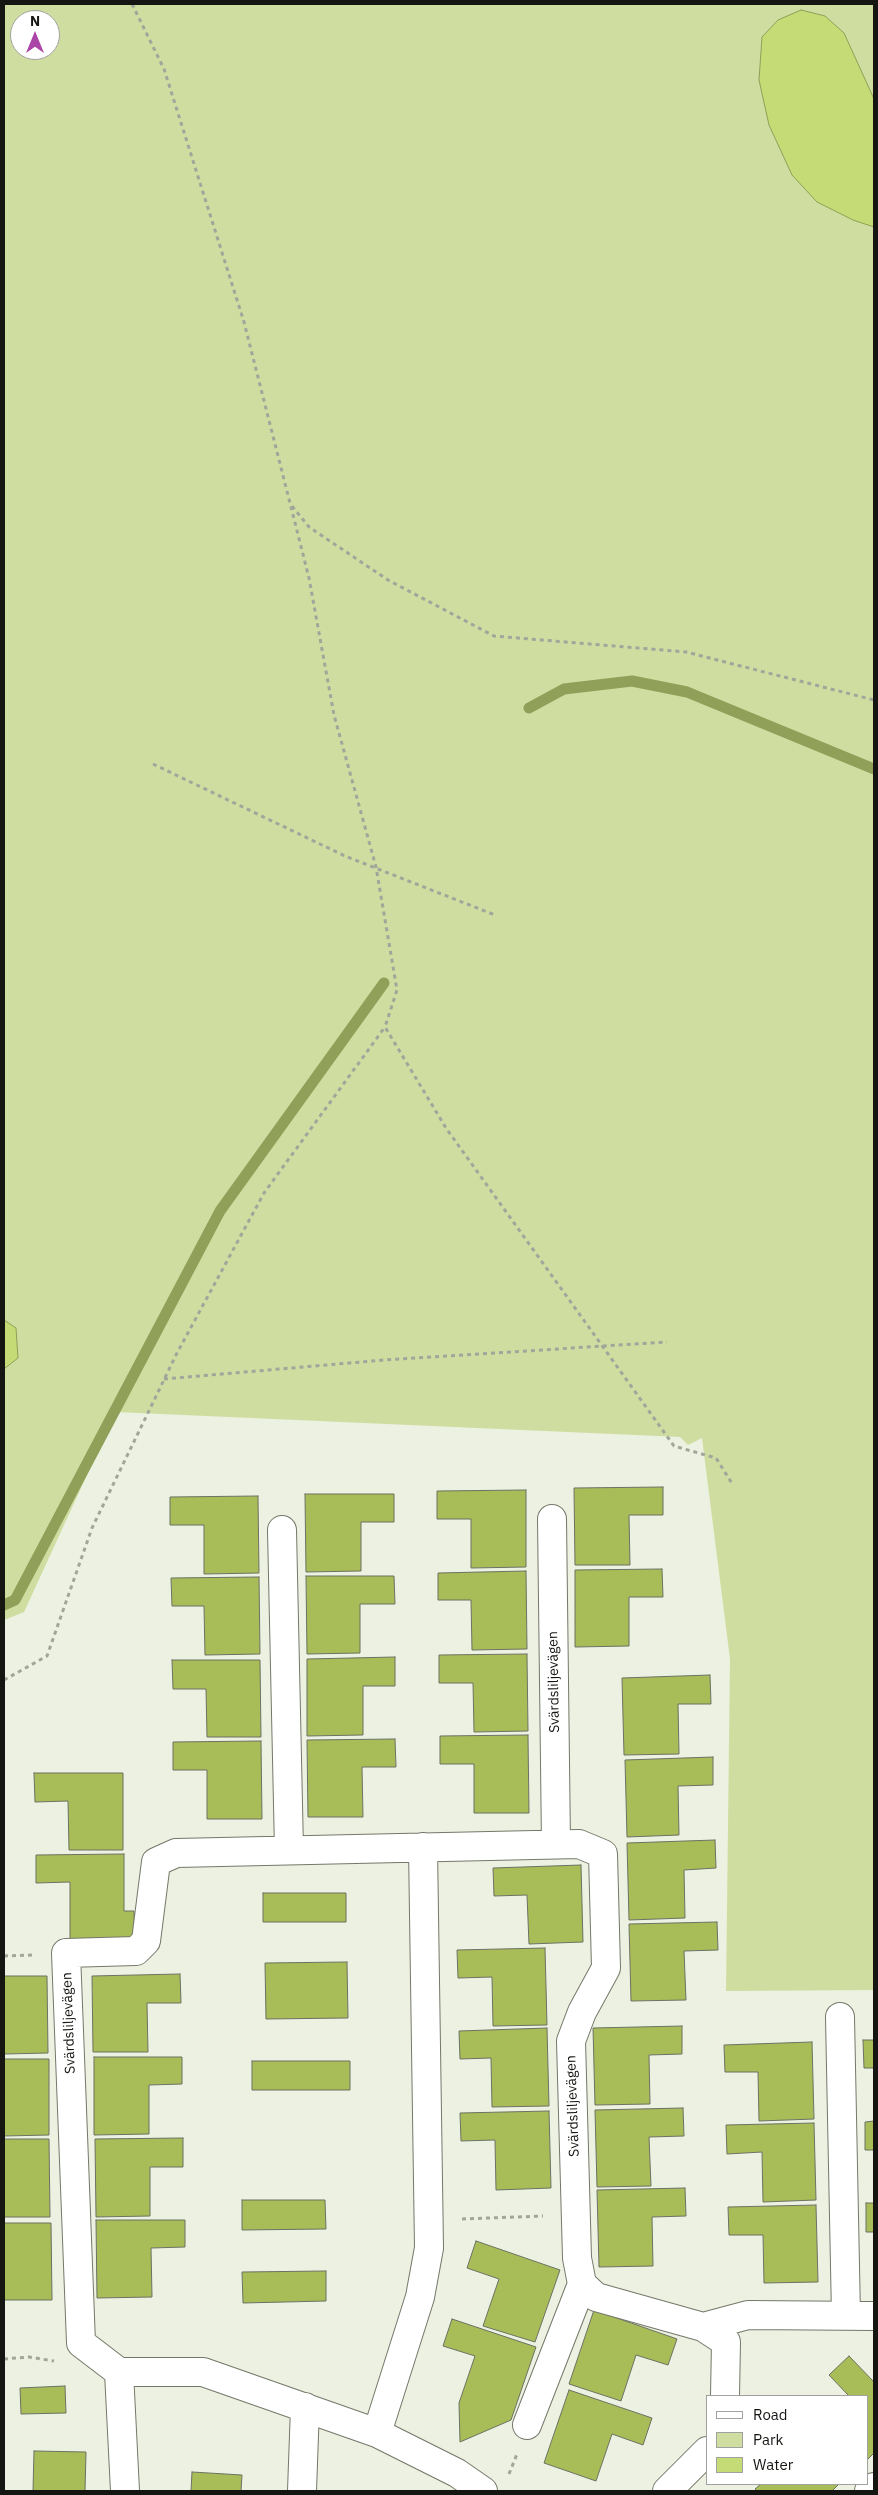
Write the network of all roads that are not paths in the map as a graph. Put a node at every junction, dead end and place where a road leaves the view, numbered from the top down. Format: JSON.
{"nodes":[{"id":1,"x":552,"y":1519,"type":"dead end"},
{"id":2,"x":282,"y":1530,"type":"dead end"},
{"id":3,"x":556,"y":1844,"type":"junction"},
{"id":4,"x":423,"y":1847,"type":"junction"},
{"id":5,"x":289,"y":1850,"type":"junction"},
{"id":6,"x":840,"y":2017,"type":"dead end"},
{"id":7,"x":582,"y":2284,"type":"junction"},
{"id":8,"x":846,"y":2316,"type":"junction"},
{"id":9,"x":874,"y":2316,"type":"edge"},
{"id":10,"x":703,"y":2327,"type":"junction"},
{"id":11,"x":119,"y":2372,"type":"junction"},
{"id":12,"x":725,"y":2395,"type":"edge"},
{"id":13,"x":305,"y":2407,"type":"junction"},
{"id":14,"x":527,"y":2425,"type":"road end"},
{"id":15,"x":377,"y":2432,"type":"junction"},
{"id":16,"x":706,"y":2452,"type":"edge"},
{"id":17,"x":874,"y":2487,"type":"edge"},
{"id":18,"x":125,"y":2491,"type":"edge"},
{"id":19,"x":302,"y":2491,"type":"edge"},
{"id":20,"x":483,"y":2491,"type":"edge"},
{"id":21,"x":667,"y":2491,"type":"edge"},
{"id":22,"x":869,"y":2491,"type":"edge"}],
"edges":[{"from":1,"to":3,"type":"street","name":"Svärdsliljevägen"},
{"from":2,"to":5,"type":"street"},
{"from":3,"to":4,"type":"street","name":"Svärdsliljevägen"},
{"from":3,"to":7,"type":"street","name":"Svärdsliljevägen"},
{"from":4,"to":5,"type":"street","name":"Svärdsliljevägen"},
{"from":4,"to":15,"type":"street"},
{"from":5,"to":11,"type":"street","name":"Svärdsliljevägen"},
{"from":6,"to":8,"type":"street"},
{"from":7,"to":10,"type":"street"},
{"from":7,"to":14,"type":"street"},
{"from":8,"to":9,"type":"street"},
{"from":8,"to":10,"type":"street"},
{"from":10,"to":12,"type":"street"},
{"from":11,"to":13,"type":"street"},
{"from":11,"to":18,"type":"street"},
{"from":13,"to":15,"type":"street"},
{"from":13,"to":19,"type":"street"},
{"from":15,"to":20,"type":"street"},
{"from":16,"to":21,"type":"street"},
{"from":17,"to":22,"type":"street"}]}
